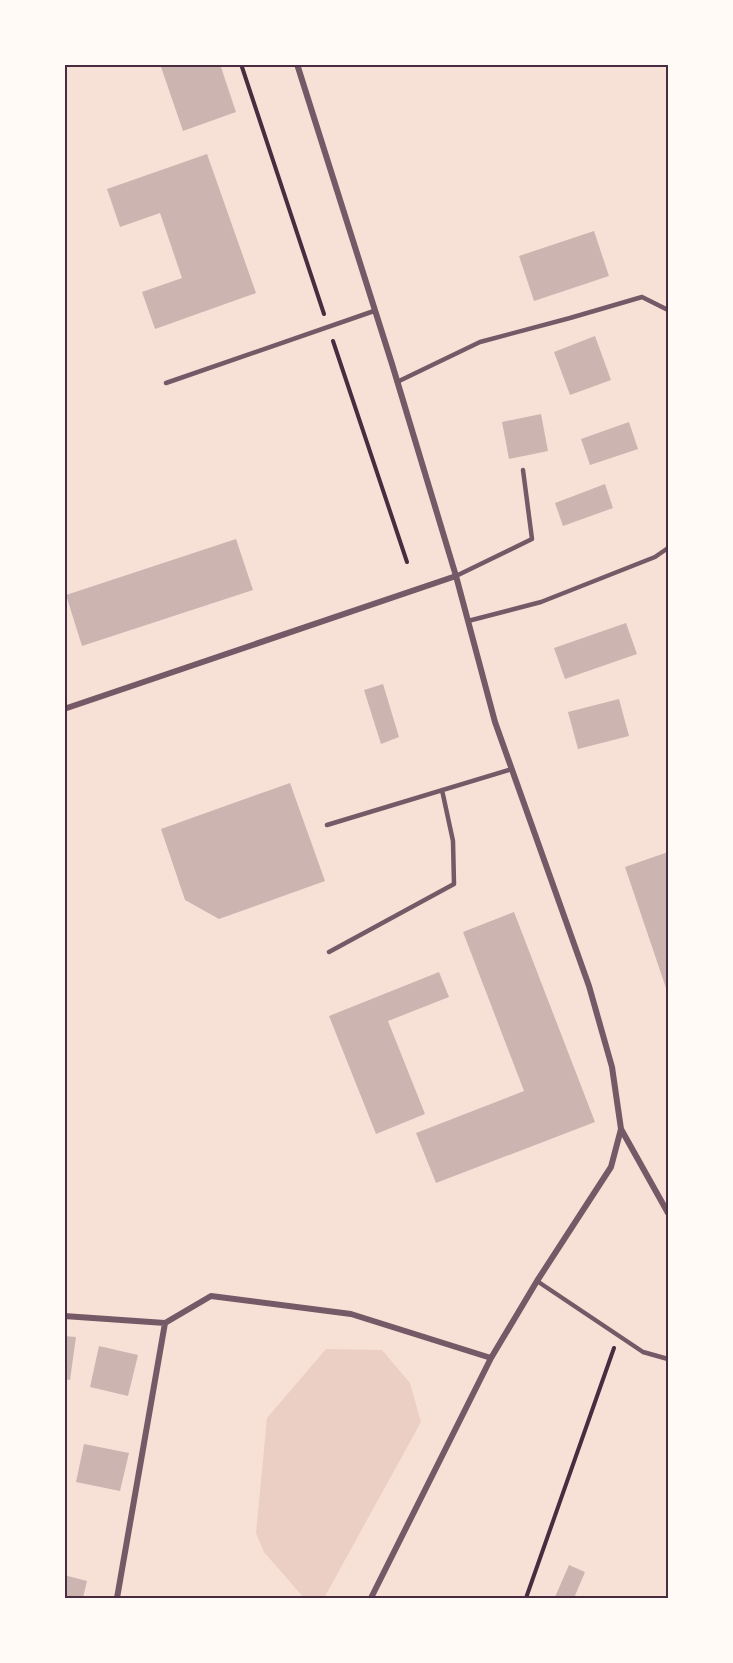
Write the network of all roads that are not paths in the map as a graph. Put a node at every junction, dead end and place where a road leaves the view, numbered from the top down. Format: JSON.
{"nodes":[{"id":1,"x":297,"y":64,"type":"edge"},
{"id":2,"x":669,"y":310,"type":"edge"},
{"id":3,"x":374,"y":311,"type":"junction"},
{"id":4,"x":397,"y":382,"type":"junction"},
{"id":5,"x":166,"y":383,"type":"dead end"},
{"id":6,"x":523,"y":470,"type":"dead end"},
{"id":7,"x":669,"y":548,"type":"edge"},
{"id":8,"x":456,"y":576,"type":"junction"},
{"id":9,"x":468,"y":621,"type":"junction"},
{"id":10,"x":64,"y":709,"type":"edge"},
{"id":11,"x":512,"y":769,"type":"junction"},
{"id":12,"x":442,"y":790,"type":"junction"},
{"id":13,"x":327,"y":825,"type":"dead end"},
{"id":14,"x":329,"y":952,"type":"dead end"},
{"id":15,"x":621,"y":1129,"type":"junction"},
{"id":16,"x":669,"y":1214,"type":"edge"},
{"id":17,"x":537,"y":1281,"type":"junction"},
{"id":18,"x":64,"y":1316,"type":"edge"},
{"id":19,"x":165,"y":1323,"type":"junction"},
{"id":20,"x":491,"y":1358,"type":"junction"},
{"id":21,"x":669,"y":1359,"type":"edge"},
{"id":22,"x":117,"y":1599,"type":"edge"},
{"id":23,"x":371,"y":1599,"type":"edge"}],
"edges":[{"from":1,"to":3,"type":"street"},
{"from":2,"to":4,"type":"lane"},
{"from":3,"to":4,"type":"street"},
{"from":3,"to":5,"type":"lane"},
{"from":4,"to":8,"type":"street"},
{"from":6,"to":8,"type":"lane"},
{"from":7,"to":9,"type":"lane"},
{"from":8,"to":9,"type":"street"},
{"from":8,"to":10,"type":"street"},
{"from":9,"to":11,"type":"street"},
{"from":11,"to":12,"type":"lane"},
{"from":11,"to":15,"type":"street"},
{"from":12,"to":13,"type":"lane"},
{"from":12,"to":14,"type":"lane"},
{"from":15,"to":16,"type":"street"},
{"from":15,"to":17,"type":"street"},
{"from":17,"to":20,"type":"street"},
{"from":17,"to":21,"type":"lane"},
{"from":18,"to":19,"type":"street"},
{"from":19,"to":20,"type":"street"},
{"from":19,"to":22,"type":"street"},
{"from":20,"to":23,"type":"street"}]}
